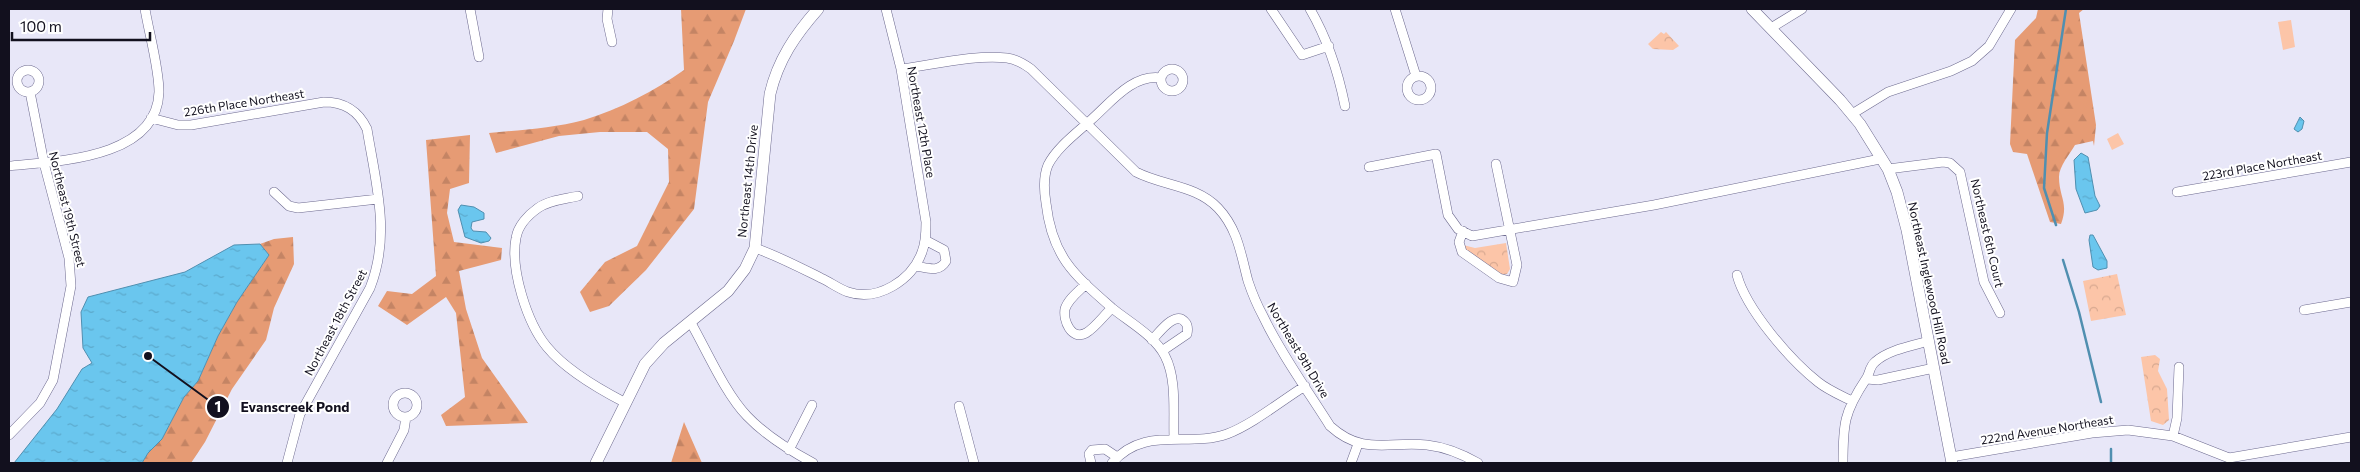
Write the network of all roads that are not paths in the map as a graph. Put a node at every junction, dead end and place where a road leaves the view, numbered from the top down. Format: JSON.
{"nodes":[{"id":1,"x":145,"y":9,"type":"edge"},
{"id":2,"x":470,"y":9,"type":"edge"},
{"id":3,"x":608,"y":9,"type":"edge"},
{"id":4,"x":818,"y":9,"type":"edge"},
{"id":5,"x":886,"y":9,"type":"edge"},
{"id":6,"x":1271,"y":9,"type":"edge"},
{"id":7,"x":1310,"y":9,"type":"edge"},
{"id":8,"x":1395,"y":9,"type":"edge"},
{"id":9,"x":1752,"y":9,"type":"edge"},
{"id":10,"x":1802,"y":9,"type":"edge"},
{"id":11,"x":2011,"y":9,"type":"edge"},
{"id":12,"x":1771,"y":28,"type":"junction"},
{"id":13,"x":612,"y":42,"type":"dead end"},
{"id":14,"x":1329,"y":46,"type":"junction"},
{"id":15,"x":479,"y":57,"type":"dead end"},
{"id":16,"x":901,"y":69,"type":"junction"},
{"id":17,"x":1416,"y":76,"type":"dead end"},
{"id":18,"x":1161,"y":78,"type":"dead end"},
{"id":19,"x":30,"y":92,"type":"dead end"},
{"id":20,"x":347,"y":106,"type":"joint"},
{"id":21,"x":1345,"y":106,"type":"dead end"},
{"id":22,"x":1852,"y":114,"type":"junction"},
{"id":23,"x":151,"y":118,"type":"junction"},
{"id":24,"x":1088,"y":123,"type":"junction"},
{"id":25,"x":1880,"y":159,"type":"junction"},
{"id":26,"x":44,"y":162,"type":"junction"},
{"id":27,"x":2351,"y":162,"type":"edge"},
{"id":28,"x":1496,"y":164,"type":"dead end"},
{"id":29,"x":9,"y":166,"type":"edge"},
{"id":30,"x":1369,"y":168,"type":"dead end"},
{"id":31,"x":1888,"y":170,"type":"junction"},
{"id":32,"x":274,"y":192,"type":"dead end"},
{"id":33,"x":2177,"y":192,"type":"dead end"},
{"id":34,"x":578,"y":196,"type":"dead end"},
{"id":35,"x":378,"y":199,"type":"junction"},
{"id":36,"x":1510,"y":229,"type":"junction"},
{"id":37,"x":1462,"y":231,"type":"junction"},
{"id":38,"x":926,"y":240,"type":"junction"},
{"id":39,"x":755,"y":248,"type":"junction"},
{"id":40,"x":916,"y":266,"type":"junction"},
{"id":41,"x":1737,"y":275,"type":"dead end"},
{"id":42,"x":1086,"y":284,"type":"junction"},
{"id":43,"x":2351,"y":302,"type":"edge"},
{"id":44,"x":1112,"y":308,"type":"junction"},
{"id":45,"x":2304,"y":310,"type":"dead end"},
{"id":46,"x":2000,"y":312,"type":"dead end"},
{"id":47,"x":691,"y":323,"type":"junction"},
{"id":48,"x":1152,"y":340,"type":"junction"},
{"id":49,"x":1929,"y":341,"type":"junction"},
{"id":50,"x":1162,"y":351,"type":"junction"},
{"id":51,"x":2179,"y":367,"type":"dead end"},
{"id":52,"x":1934,"y":368,"type":"junction"},
{"id":53,"x":1867,"y":378,"type":"junction"},
{"id":54,"x":1305,"y":386,"type":"junction"},
{"id":55,"x":1852,"y":401,"type":"junction"},
{"id":56,"x":624,"y":402,"type":"junction"},
{"id":57,"x":812,"y":404,"type":"dead end"},
{"id":58,"x":959,"y":406,"type":"dead end"},
{"id":59,"x":406,"y":417,"type":"dead end"},
{"id":60,"x":9,"y":435,"type":"edge"},
{"id":61,"x":2173,"y":436,"type":"junction"},
{"id":62,"x":2351,"y":437,"type":"edge"},
{"id":63,"x":1174,"y":438,"type":"junction"},
{"id":64,"x":1358,"y":444,"type":"junction"},
{"id":65,"x":789,"y":450,"type":"junction"},
{"id":66,"x":1114,"y":460,"type":"edge"},
{"id":67,"x":1952,"y":460,"type":"edge"},
{"id":68,"x":2230,"y":461,"type":"edge"},
{"id":69,"x":287,"y":463,"type":"edge"},
{"id":70,"x":386,"y":463,"type":"edge"},
{"id":71,"x":596,"y":463,"type":"edge"},
{"id":72,"x":813,"y":463,"type":"edge"},
{"id":73,"x":974,"y":463,"type":"edge"},
{"id":74,"x":1091,"y":463,"type":"edge"},
{"id":75,"x":1351,"y":463,"type":"edge"},
{"id":76,"x":1478,"y":463,"type":"edge"},
{"id":77,"x":1843,"y":463,"type":"edge"}],
"edges":[{"from":1,"to":23,"type":"street"},
{"from":2,"to":15,"type":"street"},
{"from":3,"to":13,"type":"street"},
{"from":4,"to":39,"type":"street","name":"Northeast 14th Drive"},
{"from":5,"to":16,"type":"street","name":"Northeast 12th Place"},
{"from":6,"to":14,"type":"street"},
{"from":7,"to":14,"type":"street"},
{"from":8,"to":17,"type":"street"},
{"from":9,"to":12,"type":"street","name":"Northeast Inglewood Hill Road"},
{"from":10,"to":12,"type":"street"},
{"from":11,"to":22,"type":"street"},
{"from":12,"to":22,"type":"street","name":"Northeast Inglewood Hill Road"},
{"from":14,"to":21,"type":"street"},
{"from":16,"to":24,"type":"street","name":"Northeast 9th Drive"},
{"from":16,"to":38,"type":"street","name":"Northeast 12th Place"},
{"from":18,"to":24,"type":"street"},
{"from":19,"to":26,"type":"street","name":"Northeast 19th Street"},
{"from":20,"to":23,"type":"street","name":"226th Place Northeast"},
{"from":20,"to":35,"type":"street","name":"Northeast 18th Street"},
{"from":22,"to":25,"type":"street","name":"Northeast Inglewood Hill Road"},
{"from":23,"to":26,"type":"street"},
{"from":24,"to":42,"type":"street"},
{"from":24,"to":54,"type":"street","name":"Northeast 9th Drive"},
{"from":25,"to":31,"type":"street","name":"Northeast Inglewood Hill Road"},
{"from":25,"to":36,"type":"street"},
{"from":26,"to":29,"type":"street"},
{"from":26,"to":60,"type":"street","name":"Northeast 19th Street"},
{"from":27,"to":33,"type":"street","name":"223rd Place Northeast"},
{"from":28,"to":36,"type":"street"},
{"from":30,"to":37,"type":"street"},
{"from":31,"to":46,"type":"street","name":"Northeast 6th Court"},
{"from":31,"to":49,"type":"street","name":"Northeast Inglewood Hill Road"},
{"from":32,"to":35,"type":"street"},
{"from":34,"to":56,"type":"street"},
{"from":35,"to":69,"type":"street","name":"Northeast 18th Street"},
{"from":36,"to":37,"type":"street"},
{"from":36,"to":37,"type":"street"},
{"from":38,"to":40,"type":"street"},
{"from":38,"to":40,"type":"street"},
{"from":39,"to":40,"type":"street"},
{"from":39,"to":47,"type":"street","name":"Northeast 14th Drive"},
{"from":41,"to":55,"type":"street"},
{"from":42,"to":44,"type":"street"},
{"from":42,"to":44,"type":"street"},
{"from":43,"to":45,"type":"street"},
{"from":44,"to":48,"type":"street"},
{"from":47,"to":56,"type":"street","name":"Northeast 14th Drive"},
{"from":47,"to":65,"type":"street"},
{"from":48,"to":50,"type":"street"},
{"from":48,"to":50,"type":"street"},
{"from":49,"to":52,"type":"street","name":"Northeast Inglewood Hill Road"},
{"from":49,"to":53,"type":"street"},
{"from":50,"to":63,"type":"street"},
{"from":51,"to":61,"type":"street"},
{"from":52,"to":53,"type":"street"},
{"from":52,"to":67,"type":"street","name":"Northeast Inglewood Hill Road"},
{"from":53,"to":55,"type":"street"},
{"from":54,"to":63,"type":"street"},
{"from":54,"to":64,"type":"street","name":"Northeast 9th Drive"},
{"from":55,"to":77,"type":"street"},
{"from":56,"to":71,"type":"street","name":"Northeast 14th Drive"},
{"from":57,"to":65,"type":"street"},
{"from":58,"to":73,"type":"street"},
{"from":59,"to":70,"type":"street"},
{"from":61,"to":67,"type":"street","name":"222nd Avenue Northeast"},
{"from":61,"to":68,"type":"street","name":"222nd Avenue Northeast"},
{"from":62,"to":68,"type":"street","name":"222nd Avenue Northeast"},
{"from":63,"to":66,"type":"street"},
{"from":64,"to":75,"type":"street"},
{"from":64,"to":76,"type":"street","name":"Northeast 9th Drive"},
{"from":65,"to":72,"type":"street"},
{"from":66,"to":74,"type":"street"}]}
